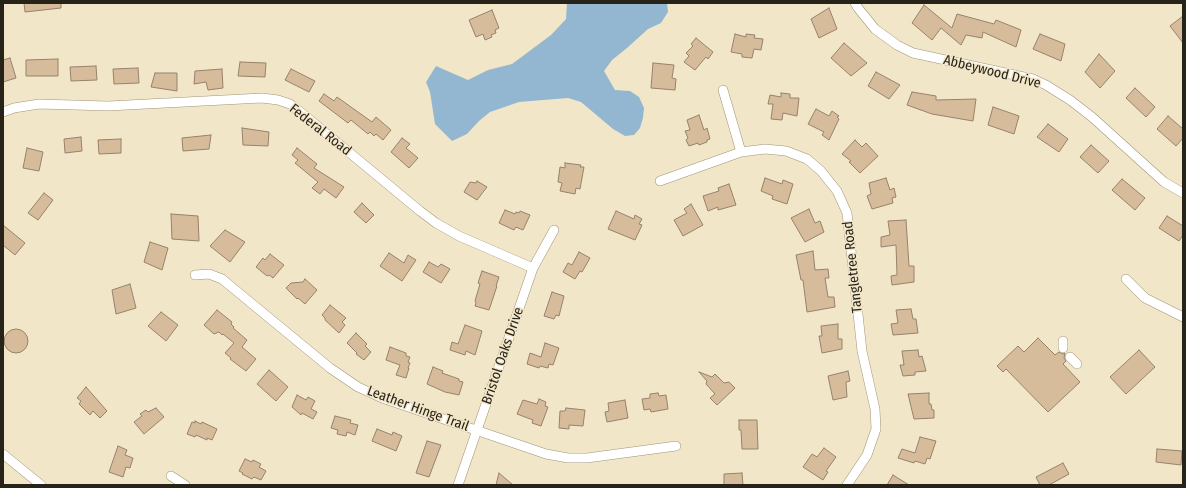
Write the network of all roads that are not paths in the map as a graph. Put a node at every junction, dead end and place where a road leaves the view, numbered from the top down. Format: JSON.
{"nodes":[{"id":1,"x":855,"y":3,"type":"edge"},
{"id":2,"x":723,"y":90,"type":"dead end"},
{"id":3,"x":3,"y":112,"type":"edge"},
{"id":4,"x":741,"y":152,"type":"junction"},
{"id":5,"x":660,"y":181,"type":"dead end"},
{"id":6,"x":1183,"y":193,"type":"edge"},
{"id":7,"x":554,"y":230,"type":"dead end"},
{"id":8,"x":533,"y":268,"type":"junction"},
{"id":9,"x":195,"y":275,"type":"dead end"},
{"id":10,"x":1126,"y":279,"type":"dead end"},
{"id":11,"x":1183,"y":317,"type":"edge"},
{"id":12,"x":477,"y":431,"type":"junction"},
{"id":13,"x":676,"y":446,"type":"dead end"},
{"id":14,"x":3,"y":454,"type":"edge"},
{"id":15,"x":171,"y":476,"type":"dead end"},
{"id":16,"x":41,"y":485,"type":"edge"},
{"id":17,"x":185,"y":485,"type":"edge"},
{"id":18,"x":458,"y":485,"type":"edge"},
{"id":19,"x":848,"y":485,"type":"edge"}],
"edges":[{"from":1,"to":6,"type":"street","name":"Abbeywood Drive"},
{"from":2,"to":4,"type":"street"},
{"from":3,"to":8,"type":"street","name":"Federal Road"},
{"from":4,"to":5,"type":"street","name":"Tangletree Road"},
{"from":4,"to":19,"type":"street","name":"Tangletree Road"},
{"from":7,"to":8,"type":"street","name":"Bristol Oaks Drive"},
{"from":8,"to":12,"type":"street","name":"Bristol Oaks Drive"},
{"from":9,"to":12,"type":"street","name":"Leather Hinge Trail"},
{"from":10,"to":11,"type":"street"},
{"from":12,"to":13,"type":"street","name":"Leather Hinge Trail"},
{"from":12,"to":18,"type":"street","name":"Bristol Oaks Drive"},
{"from":14,"to":16,"type":"street"},
{"from":15,"to":17,"type":"street"}]}
